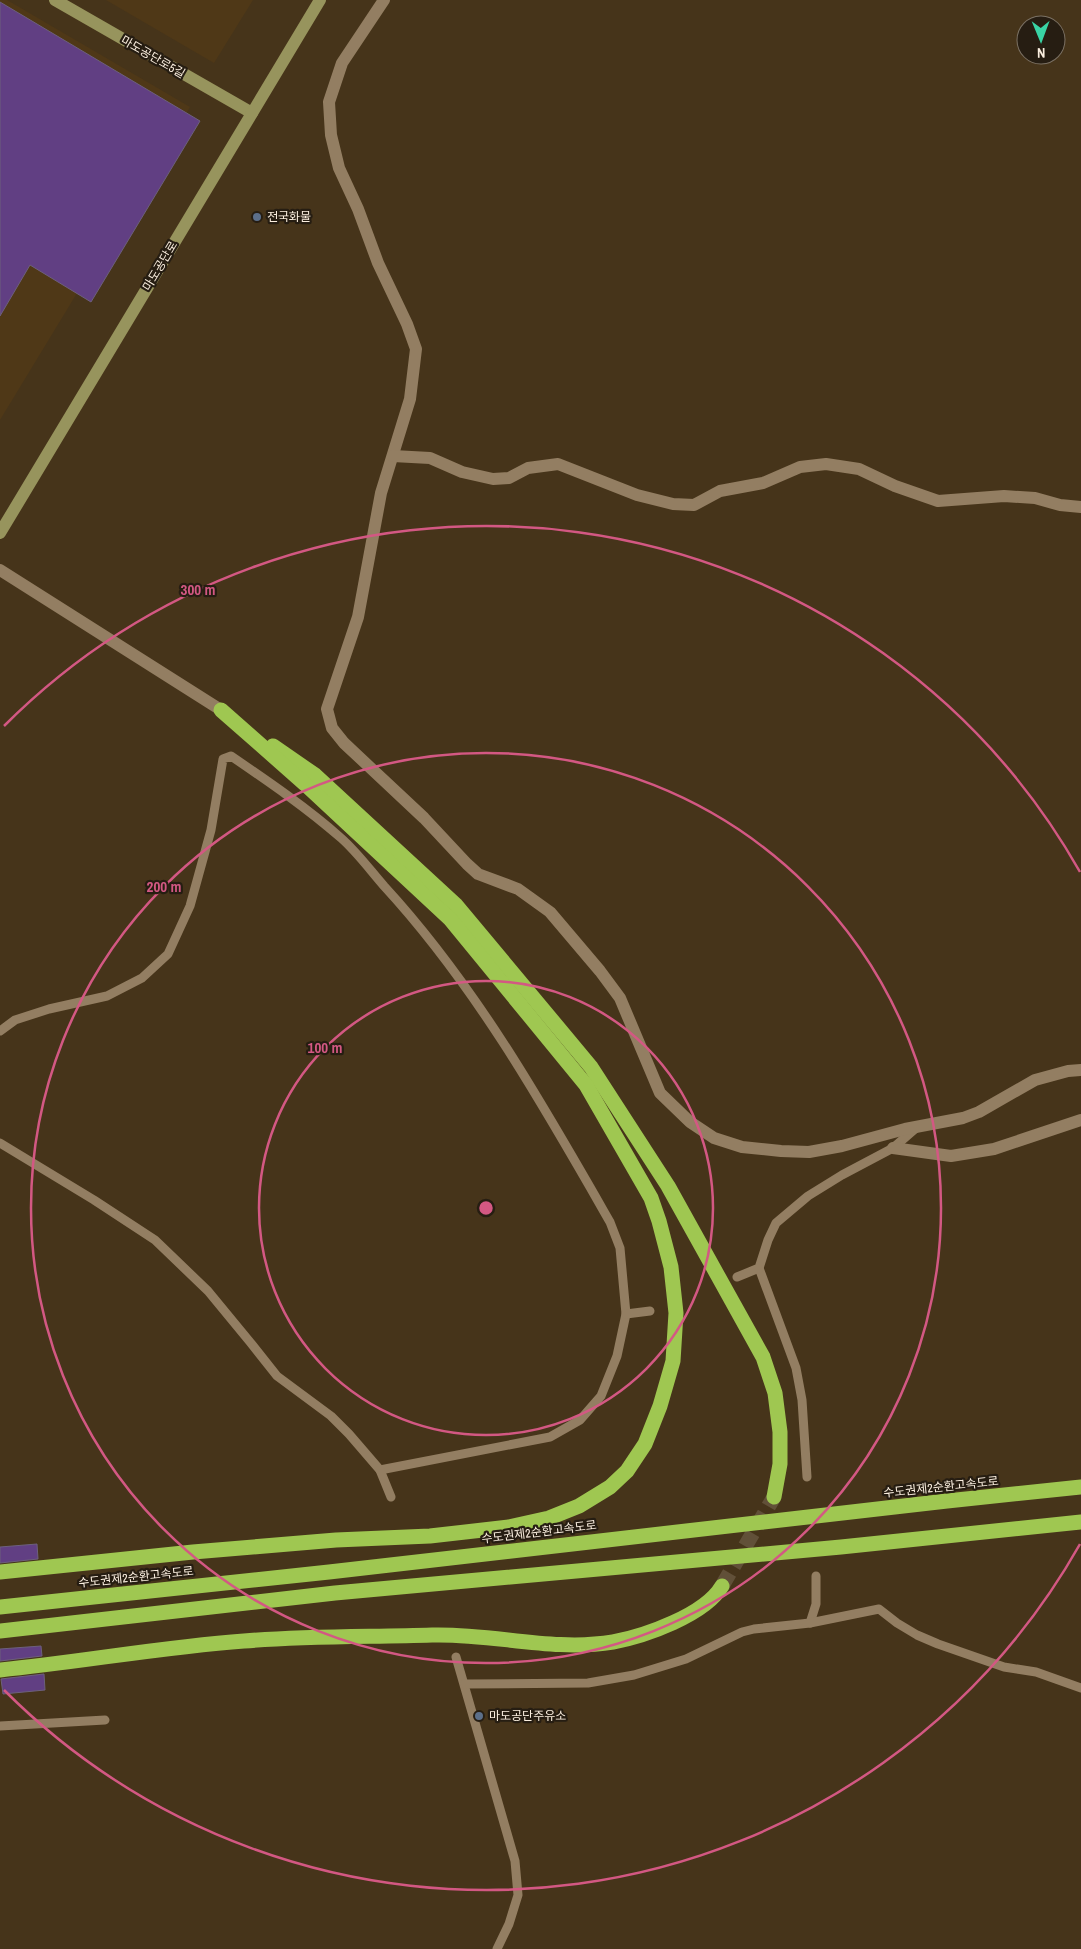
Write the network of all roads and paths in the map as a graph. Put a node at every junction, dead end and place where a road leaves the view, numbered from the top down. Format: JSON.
{"nodes":[{"id":1,"x":55,"y":0,"type":"edge"},
{"id":2,"x":320,"y":0,"type":"edge"},
{"id":3,"x":384,"y":0,"type":"edge"},
{"id":4,"x":252,"y":113,"type":"junction"},
{"id":5,"x":393,"y":456,"type":"junction"},
{"id":6,"x":1081,"y":506,"type":"edge"},
{"id":7,"x":0,"y":533,"type":"edge"},
{"id":8,"x":0,"y":570,"type":"edge"},
{"id":9,"x":221,"y":710,"type":"junction"},
{"id":10,"x":0,"y":1031,"type":"edge"},
{"id":11,"x":1081,"y":1070,"type":"edge"},
{"id":12,"x":1081,"y":1120,"type":"edge"},
{"id":13,"x":919,"y":1126,"type":"junction"},
{"id":14,"x":0,"y":1143,"type":"edge"},
{"id":15,"x":893,"y":1148,"type":"junction"},
{"id":16,"x":759,"y":1268,"type":"junction"},
{"id":17,"x":736,"y":1277,"type":"dead end"},
{"id":18,"x":650,"y":1311,"type":"dead end"},
{"id":19,"x":626,"y":1314,"type":"junction"},
{"id":20,"x":380,"y":1470,"type":"junction"},
{"id":21,"x":807,"y":1478,"type":"dead end"},
{"id":22,"x":1081,"y":1488,"type":"edge"},
{"id":23,"x":391,"y":1497,"type":"dead end"},
{"id":24,"x":774,"y":1497,"type":"tunnel mouth"},
{"id":25,"x":1081,"y":1522,"type":"edge"},
{"id":26,"x":0,"y":1572,"type":"edge"},
{"id":27,"x":816,"y":1576,"type":"dead end"},
{"id":28,"x":722,"y":1586,"type":"tunnel mouth"},
{"id":29,"x":0,"y":1607,"type":"edge"},
{"id":30,"x":810,"y":1623,"type":"junction"},
{"id":31,"x":0,"y":1631,"type":"edge"},
{"id":32,"x":456,"y":1657,"type":"dead end"},
{"id":33,"x":0,"y":1670,"type":"edge"},
{"id":34,"x":464,"y":1684,"type":"junction"},
{"id":35,"x":1081,"y":1688,"type":"edge"},
{"id":36,"x":106,"y":1720,"type":"dead end"},
{"id":37,"x":0,"y":1726,"type":"edge"},
{"id":38,"x":496,"y":1949,"type":"edge"}],
"edges":[{"from":1,"to":4,"type":"main road","name":"마도공단로5길"},
{"from":2,"to":4,"type":"main road","name":"마도공단로"},
{"from":3,"to":5,"type":"street"},
{"from":4,"to":7,"type":"main road","name":"마도공단로"},
{"from":5,"to":6,"type":"street"},
{"from":5,"to":13,"type":"street"},
{"from":8,"to":9,"type":"street"},
{"from":9,"to":24,"type":"highway"},
{"from":9,"to":26,"type":"highway"},
{"from":10,"to":19,"type":"lane"},
{"from":11,"to":13,"type":"street"},
{"from":12,"to":15,"type":"street"},
{"from":13,"to":15,"type":"lane"},
{"from":14,"to":20,"type":"lane"},
{"from":15,"to":16,"type":"lane"},
{"from":16,"to":17,"type":"lane"},
{"from":16,"to":21,"type":"lane"},
{"from":18,"to":19,"type":"lane"},
{"from":19,"to":20,"type":"lane"},
{"from":20,"to":23,"type":"lane"},
{"from":22,"to":29,"type":"highway","name":"수도권제2순환고속도로"},
{"from":25,"to":31,"type":"highway"},
{"from":27,"to":30,"type":"lane"},
{"from":28,"to":33,"type":"highway"},
{"from":30,"to":34,"type":"lane"},
{"from":30,"to":35,"type":"lane"},
{"from":32,"to":34,"type":"lane"},
{"from":34,"to":38,"type":"lane"},
{"from":36,"to":37,"type":"lane"}]}
